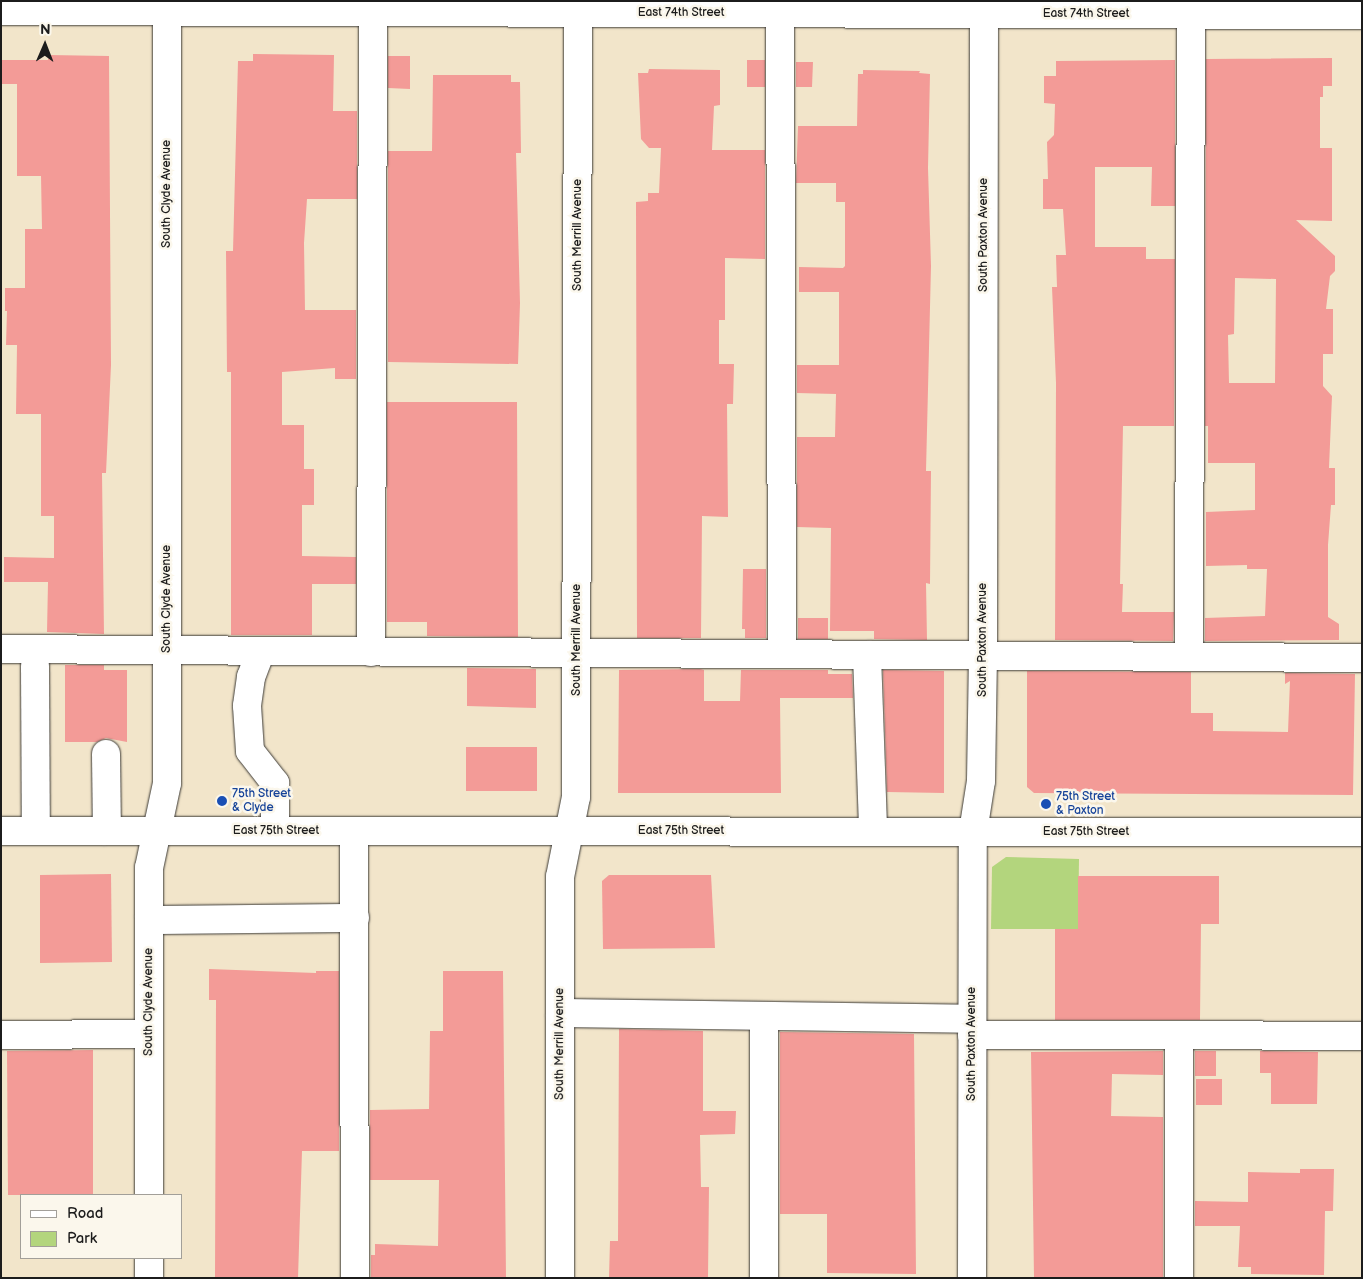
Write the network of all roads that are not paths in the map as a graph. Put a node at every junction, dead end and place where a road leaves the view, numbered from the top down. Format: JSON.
{"nodes":[{"id":1,"x":167,"y":6,"type":"edge"},
{"id":2,"x":373,"y":7,"type":"edge"},
{"id":3,"x":578,"y":7,"type":"edge"},
{"id":4,"x":780,"y":7,"type":"edge"},
{"id":5,"x":984,"y":8,"type":"edge"},
{"id":6,"x":1191,"y":8,"type":"edge"},
{"id":7,"x":1,"y":11,"type":"edge"},
{"id":8,"x":1362,"y":15,"type":"edge"},
{"id":9,"x":1,"y":649,"type":"edge"},
{"id":10,"x":167,"y":650,"type":"junction"},
{"id":11,"x":261,"y":651,"type":"junction"},
{"id":12,"x":372,"y":652,"type":"junction"},
{"id":13,"x":577,"y":653,"type":"junction"},
{"id":14,"x":782,"y":654,"type":"junction"},
{"id":15,"x":867,"y":655,"type":"junction"},
{"id":16,"x":983,"y":656,"type":"junction"},
{"id":17,"x":1189,"y":657,"type":"junction"},
{"id":18,"x":1362,"y":658,"type":"edge"},
{"id":19,"x":35,"y":666,"type":"dead end"},
{"id":20,"x":106,"y":754,"type":"dead end"},
{"id":21,"x":1,"y":831,"type":"edge"},
{"id":22,"x":36,"y":831,"type":"junction"},
{"id":23,"x":107,"y":831,"type":"junction"},
{"id":24,"x":157,"y":831,"type":"junction"},
{"id":25,"x":275,"y":831,"type":"junction"},
{"id":26,"x":354,"y":831,"type":"junction"},
{"id":27,"x":569,"y":831,"type":"junction"},
{"id":28,"x":873,"y":831,"type":"junction"},
{"id":29,"x":973,"y":832,"type":"junction"},
{"id":30,"x":1362,"y":832,"type":"edge"},
{"id":31,"x":355,"y":918,"type":"junction"},
{"id":32,"x":149,"y":920,"type":"junction"},
{"id":33,"x":560,"y":1013,"type":"junction"},
{"id":34,"x":764,"y":1016,"type":"junction"},
{"id":35,"x":972,"y":1027,"type":"junction"},
{"id":36,"x":149,"y":1034,"type":"junction"},
{"id":37,"x":1,"y":1035,"type":"edge"},
{"id":38,"x":1179,"y":1036,"type":"junction"},
{"id":39,"x":1362,"y":1036,"type":"edge"},
{"id":40,"x":149,"y":1194,"type":"edge"},
{"id":41,"x":149,"y":1259,"type":"edge"},
{"id":42,"x":149,"y":1278,"type":"edge"},
{"id":43,"x":355,"y":1278,"type":"edge"},
{"id":44,"x":560,"y":1278,"type":"edge"},
{"id":45,"x":764,"y":1278,"type":"edge"},
{"id":46,"x":972,"y":1278,"type":"edge"},
{"id":47,"x":1179,"y":1278,"type":"edge"}],
"edges":[{"from":1,"to":2,"type":"street","name":"East 74th Street"},
{"from":1,"to":7,"type":"street","name":"East 74th Street"},
{"from":1,"to":10,"type":"street","name":"South Clyde Avenue"},
{"from":2,"to":3,"type":"street","name":"East 74th Street"},
{"from":2,"to":12,"type":"street"},
{"from":3,"to":4,"type":"street","name":"East 74th Street"},
{"from":3,"to":13,"type":"street","name":"South Merrill Avenue"},
{"from":4,"to":5,"type":"street","name":"East 74th Street"},
{"from":4,"to":14,"type":"street"},
{"from":5,"to":6,"type":"street","name":"East 74th Street"},
{"from":5,"to":16,"type":"street","name":"South Paxton Avenue"},
{"from":6,"to":8,"type":"street","name":"East 74th Street"},
{"from":6,"to":17,"type":"street"},
{"from":9,"to":10,"type":"street"},
{"from":10,"to":11,"type":"street"},
{"from":10,"to":24,"type":"street","name":"South Clyde Avenue"},
{"from":11,"to":12,"type":"street"},
{"from":11,"to":25,"type":"street"},
{"from":12,"to":13,"type":"street"},
{"from":13,"to":14,"type":"street"},
{"from":13,"to":27,"type":"street","name":"South Merrill Avenue"},
{"from":14,"to":15,"type":"street"},
{"from":15,"to":16,"type":"street"},
{"from":15,"to":28,"type":"street"},
{"from":16,"to":17,"type":"street"},
{"from":16,"to":29,"type":"street","name":"South Paxton Avenue"},
{"from":17,"to":18,"type":"street"},
{"from":19,"to":22,"type":"street"},
{"from":20,"to":23,"type":"street"},
{"from":21,"to":22,"type":"street","name":"East 75th Street"},
{"from":22,"to":23,"type":"street","name":"East 75th Street"},
{"from":23,"to":24,"type":"street","name":"East 75th Street"},
{"from":24,"to":25,"type":"street","name":"East 75th Street"},
{"from":24,"to":32,"type":"street","name":"South Clyde Avenue"},
{"from":25,"to":26,"type":"street","name":"East 75th Street"},
{"from":26,"to":27,"type":"street","name":"East 75th Street"},
{"from":26,"to":31,"type":"street"},
{"from":27,"to":28,"type":"street","name":"East 75th Street"},
{"from":27,"to":33,"type":"street","name":"South Merrill Avenue"},
{"from":28,"to":29,"type":"street","name":"East 75th Street"},
{"from":29,"to":30,"type":"street","name":"East 75th Street"},
{"from":29,"to":35,"type":"street","name":"South Paxton Avenue"},
{"from":31,"to":32,"type":"street"},
{"from":31,"to":43,"type":"street"},
{"from":32,"to":36,"type":"street","name":"South Clyde Avenue"},
{"from":33,"to":34,"type":"street"},
{"from":33,"to":44,"type":"street","name":"South Merrill Avenue"},
{"from":34,"to":35,"type":"street"},
{"from":34,"to":45,"type":"street"},
{"from":35,"to":38,"type":"street"},
{"from":35,"to":46,"type":"street","name":"South Paxton Avenue"},
{"from":36,"to":37,"type":"street"},
{"from":36,"to":40,"type":"street","name":"South Clyde Avenue"},
{"from":38,"to":39,"type":"street"},
{"from":38,"to":47,"type":"street"},
{"from":41,"to":42,"type":"street"}]}
